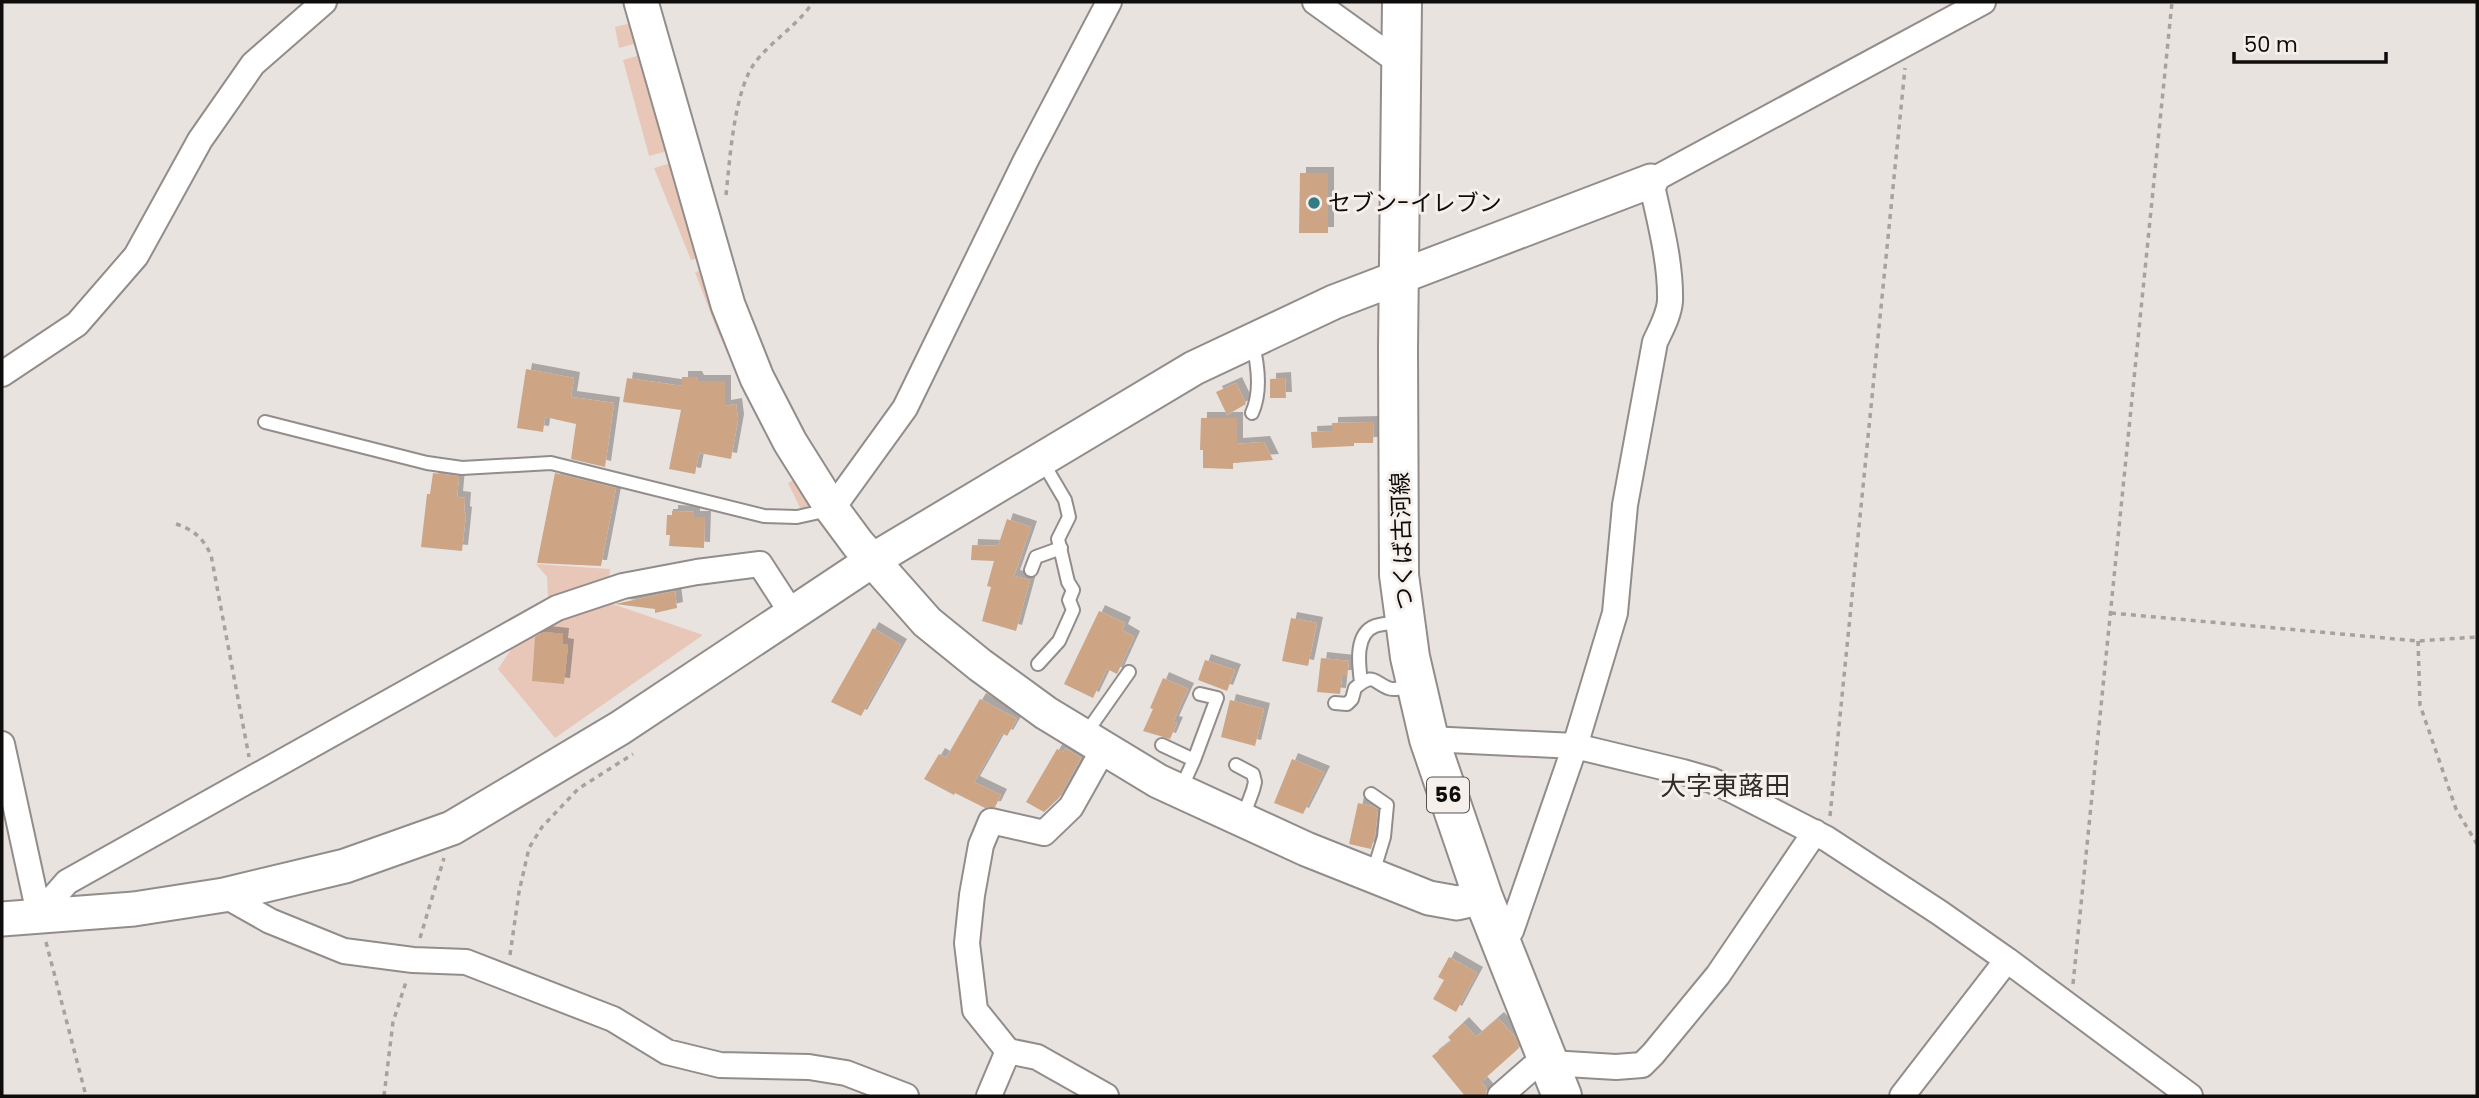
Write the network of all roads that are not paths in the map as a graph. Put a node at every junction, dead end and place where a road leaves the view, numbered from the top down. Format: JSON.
{"nodes":[{"id":1,"x":324,"y":2,"type":"edge"},
{"id":2,"x":641,"y":2,"type":"edge"},
{"id":3,"x":1109,"y":2,"type":"edge"},
{"id":4,"x":1315,"y":2,"type":"edge"},
{"id":5,"x":1402,"y":2,"type":"edge"},
{"id":6,"x":1983,"y":2,"type":"edge"},
{"id":7,"x":1400,"y":62,"type":"junction"},
{"id":8,"x":1651,"y":180,"type":"junction"},
{"id":9,"x":1399,"y":276,"type":"junction"},
{"id":10,"x":1252,"y":341,"type":"junction"},
{"id":11,"x":2,"y":374,"type":"edge"},
{"id":12,"x":1252,"y":413,"type":"dead end"},
{"id":13,"x":265,"y":422,"type":"dead end"},
{"id":14,"x":1041,"y":460,"type":"junction"},
{"id":15,"x":832,"y":509,"type":"junction"},
{"id":16,"x":1061,"y":548,"type":"junction"},
{"id":17,"x":873,"y":560,"type":"junction"},
{"id":18,"x":1031,"y":570,"type":"dead end"},
{"id":19,"x":793,"y":615,"type":"junction"},
{"id":20,"x":1405,"y":619,"type":"junction"},
{"id":21,"x":1038,"y":664,"type":"dead end"},
{"id":22,"x":1129,"y":672,"type":"dead end"},
{"id":23,"x":1362,"y":682,"type":"junction"},
{"id":24,"x":1416,"y":685,"type":"junction"},
{"id":25,"x":1200,"y":694,"type":"dead end"},
{"id":26,"x":1335,"y":703,"type":"dead end"},
{"id":27,"x":1429,"y":739,"type":"junction"},
{"id":28,"x":1094,"y":742,"type":"junction"},
{"id":29,"x":2,"y":744,"type":"edge"},
{"id":30,"x":1162,"y":745,"type":"dead end"},
{"id":31,"x":1575,"y":746,"type":"junction"},
{"id":32,"x":1194,"y":760,"type":"junction"},
{"id":33,"x":1236,"y":765,"type":"dead end"},
{"id":34,"x":1180,"y":791,"type":"junction"},
{"id":35,"x":1371,"y":794,"type":"dead end"},
{"id":36,"x":1242,"y":820,"type":"junction"},
{"id":37,"x":1821,"y":836,"type":"junction"},
{"id":38,"x":1372,"y":877,"type":"junction"},
{"id":39,"x":225,"y":895,"type":"junction"},
{"id":40,"x":1483,"y":897,"type":"junction"},
{"id":41,"x":39,"y":915,"type":"junction"},
{"id":42,"x":2,"y":919,"type":"edge"},
{"id":43,"x":1500,"y":939,"type":"junction"},
{"id":44,"x":2007,"y":960,"type":"junction"},
{"id":45,"x":1008,"y":1051,"type":"junction"},
{"id":46,"x":1556,"y":1080,"type":"edge"},
{"id":47,"x":906,"y":1096,"type":"edge"},
{"id":48,"x":989,"y":1096,"type":"edge"},
{"id":49,"x":1106,"y":1096,"type":"edge"},
{"id":50,"x":1500,"y":1096,"type":"edge"},
{"id":51,"x":1902,"y":1096,"type":"edge"},
{"id":52,"x":2190,"y":1096,"type":"edge"}],
"edges":[{"from":1,"to":11,"type":"street"},
{"from":2,"to":15,"type":"street"},
{"from":3,"to":15,"type":"street"},
{"from":4,"to":7,"type":"street"},
{"from":5,"to":7,"type":"main road","name":"つくば古河線","number":"56"},
{"from":6,"to":8,"type":"street"},
{"from":7,"to":9,"type":"main road","name":"つくば古河線","number":"56"},
{"from":8,"to":9,"type":"street"},
{"from":8,"to":31,"type":"street"},
{"from":9,"to":10,"type":"street"},
{"from":9,"to":20,"type":"main road","name":"つくば古河線","number":"56"},
{"from":10,"to":12,"type":"lane"},
{"from":10,"to":14,"type":"street"},
{"from":13,"to":15,"type":"lane"},
{"from":14,"to":16,"type":"lane"},
{"from":14,"to":17,"type":"street"},
{"from":15,"to":17,"type":"street"},
{"from":16,"to":18,"type":"lane"},
{"from":16,"to":21,"type":"lane"},
{"from":17,"to":19,"type":"street"},
{"from":17,"to":28,"type":"street"},
{"from":19,"to":39,"type":"street"},
{"from":19,"to":41,"type":"street"},
{"from":20,"to":23,"type":"lane"},
{"from":20,"to":24,"type":"main road","name":"つくば古河線","number":"56"},
{"from":22,"to":28,"type":"lane"},
{"from":23,"to":24,"type":"lane"},
{"from":23,"to":26,"type":"lane"},
{"from":24,"to":27,"type":"main road","name":"つくば古河線","number":"56"},
{"from":25,"to":32,"type":"lane"},
{"from":27,"to":31,"type":"street"},
{"from":27,"to":40,"type":"main road","name":"つくば古河線","number":"56"},
{"from":28,"to":34,"type":"street"},
{"from":28,"to":45,"type":"street"},
{"from":29,"to":41,"type":"street"},
{"from":30,"to":32,"type":"lane"},
{"from":31,"to":37,"type":"street"},
{"from":31,"to":43,"type":"street"},
{"from":32,"to":34,"type":"lane"},
{"from":33,"to":36,"type":"lane"},
{"from":34,"to":36,"type":"street"},
{"from":35,"to":38,"type":"lane"},
{"from":36,"to":38,"type":"street"},
{"from":37,"to":44,"type":"street"},
{"from":37,"to":46,"type":"street"},
{"from":38,"to":40,"type":"street"},
{"from":39,"to":41,"type":"street"},
{"from":39,"to":47,"type":"street"},
{"from":40,"to":43,"type":"main road","name":"つくば古河線","number":"56"},
{"from":41,"to":42,"type":"street"},
{"from":43,"to":46,"type":"main road","name":"つくば古河線","number":"56"},
{"from":44,"to":51,"type":"street"},
{"from":44,"to":52,"type":"street"},
{"from":45,"to":48,"type":"street"},
{"from":45,"to":49,"type":"street"},
{"from":46,"to":50,"type":"street"}]}
